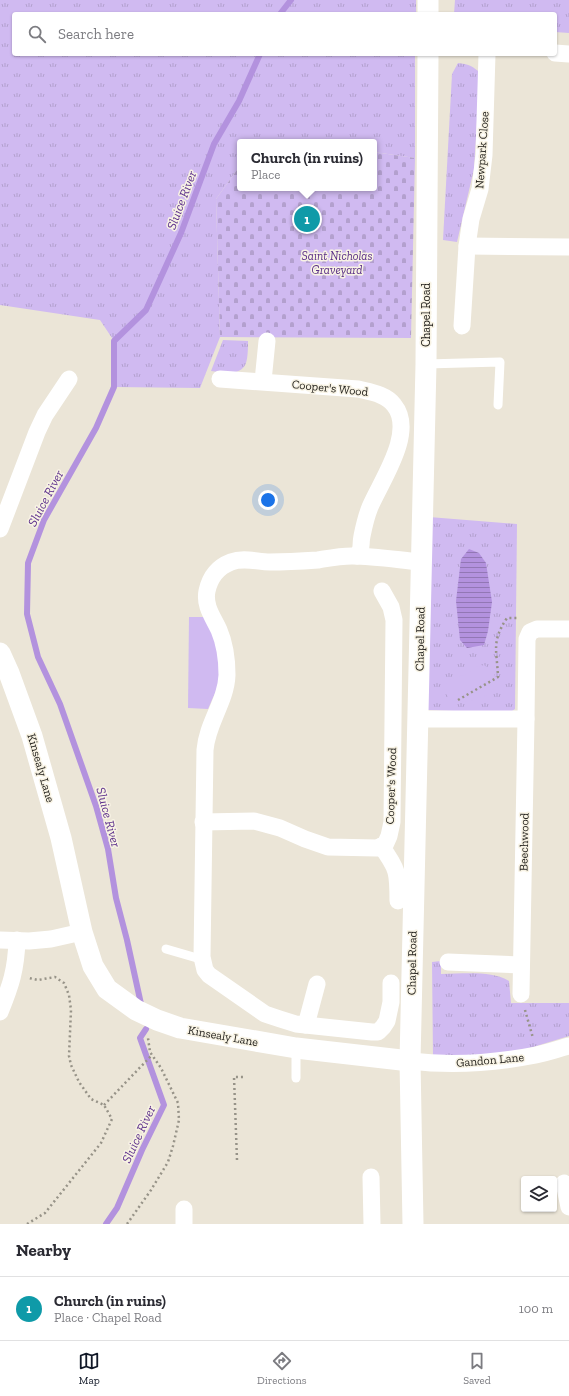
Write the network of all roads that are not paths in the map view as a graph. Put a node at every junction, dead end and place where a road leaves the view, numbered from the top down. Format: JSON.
{"nodes":[{"id":1,"x":428,"y":0,"type":"edge"},
{"id":2,"x":428,"y":12,"type":"edge"},
{"id":3,"x":557,"y":54,"type":"edge"},
{"id":4,"x":569,"y":54,"type":"edge"},
{"id":5,"x":428,"y":56,"type":"edge"},
{"id":6,"x":486,"y":56,"type":"edge"},
{"id":7,"x":467,"y":246,"type":"junction"},
{"id":8,"x":569,"y":247,"type":"edge"},
{"id":9,"x":462,"y":326,"type":"dead end"},
{"id":10,"x":267,"y":341,"type":"dead end"},
{"id":11,"x":426,"y":364,"type":"junction"},
{"id":12,"x":220,"y":378,"type":"dead end"},
{"id":13,"x":69,"y":379,"type":"dead end"},
{"id":14,"x":263,"y":381,"type":"junction"},
{"id":15,"x":498,"y":405,"type":"dead end"},
{"id":16,"x":0,"y":529,"type":"edge"},
{"id":17,"x":357,"y":556,"type":"junction"},
{"id":18,"x":421,"y":562,"type":"junction"},
{"id":19,"x":382,"y":591,"type":"dead end"},
{"id":20,"x":569,"y":629,"type":"edge"},
{"id":21,"x":0,"y":653,"type":"edge"},
{"id":22,"x":419,"y":718,"type":"junction"},
{"id":23,"x":526,"y":720,"type":"junction"},
{"id":24,"x":203,"y":822,"type":"junction"},
{"id":25,"x":381,"y":846,"type":"junction"},
{"id":26,"x":398,"y":901,"type":"dead end"},
{"id":27,"x":82,"y":932,"type":"junction"},
{"id":28,"x":0,"y":940,"type":"edge"},
{"id":29,"x":17,"y":940,"type":"junction"},
{"id":30,"x":166,"y":950,"type":"dead end"},
{"id":31,"x":202,"y":961,"type":"junction"},
{"id":32,"x":448,"y":962,"type":"dead end"},
{"id":33,"x":521,"y":965,"type":"junction"},
{"id":34,"x":391,"y":983,"type":"dead end"},
{"id":35,"x":317,"y":984,"type":"dead end"},
{"id":36,"x":521,"y":994,"type":"road end"},
{"id":37,"x":0,"y":1012,"type":"edge"},
{"id":38,"x":306,"y":1025,"type":"junction"},
{"id":39,"x":569,"y":1046,"type":"edge"},
{"id":40,"x":296,"y":1048,"type":"junction"},
{"id":41,"x":410,"y":1061,"type":"junction"},
{"id":42,"x":296,"y":1078,"type":"dead end"},
{"id":43,"x":371,"y":1177,"type":"dead end"},
{"id":44,"x":564,"y":1183,"type":"dead end"},
{"id":45,"x":569,"y":1207,"type":"edge"},
{"id":46,"x":372,"y":1224,"type":"edge"},
{"id":47,"x":413,"y":1224,"type":"edge"}],
"edges":[{"from":1,"to":2,"type":"street"},
{"from":3,"to":4,"type":"street"},
{"from":5,"to":11,"type":"street","name":"Chapel Road"},
{"from":6,"to":7,"type":"street","name":"Newpark Close"},
{"from":7,"to":8,"type":"street"},
{"from":7,"to":9,"type":"street","name":"Newpark Close"},
{"from":10,"to":14,"type":"street"},
{"from":11,"to":15,"type":"lane"},
{"from":11,"to":18,"type":"street","name":"Chapel Road"},
{"from":12,"to":14,"type":"street","name":"Cooper's Wood"},
{"from":13,"to":16,"type":"street"},
{"from":14,"to":17,"type":"street","name":"Cooper's Wood"},
{"from":17,"to":18,"type":"street"},
{"from":17,"to":24,"type":"street"},
{"from":18,"to":22,"type":"street","name":"Chapel Road"},
{"from":19,"to":25,"type":"street","name":"Cooper's Wood"},
{"from":20,"to":23,"type":"street","name":"Beechwood"},
{"from":21,"to":27,"type":"street","name":"Kinsealy Lane"},
{"from":22,"to":23,"type":"street"},
{"from":22,"to":41,"type":"street","name":"Chapel Road"},
{"from":23,"to":33,"type":"street","name":"Beechwood"},
{"from":24,"to":25,"type":"street"},
{"from":24,"to":31,"type":"street"},
{"from":25,"to":26,"type":"street"},
{"from":27,"to":29,"type":"street"},
{"from":27,"to":40,"type":"street","name":"Kinsealy Lane"},
{"from":28,"to":29,"type":"street"},
{"from":29,"to":37,"type":"street"},
{"from":30,"to":31,"type":"lane"},
{"from":31,"to":38,"type":"street"},
{"from":32,"to":33,"type":"street"},
{"from":33,"to":36,"type":"street","name":"Beechwood"},
{"from":34,"to":38,"type":"street"},
{"from":35,"to":38,"type":"street"},
{"from":39,"to":41,"type":"street","name":"Gandon Lane"},
{"from":40,"to":41,"type":"street","name":"Kinsealy Lane"},
{"from":40,"to":42,"type":"lane"},
{"from":41,"to":47,"type":"street","name":"Chapel Road"},
{"from":43,"to":46,"type":"street"},
{"from":44,"to":45,"type":"street"}]}
